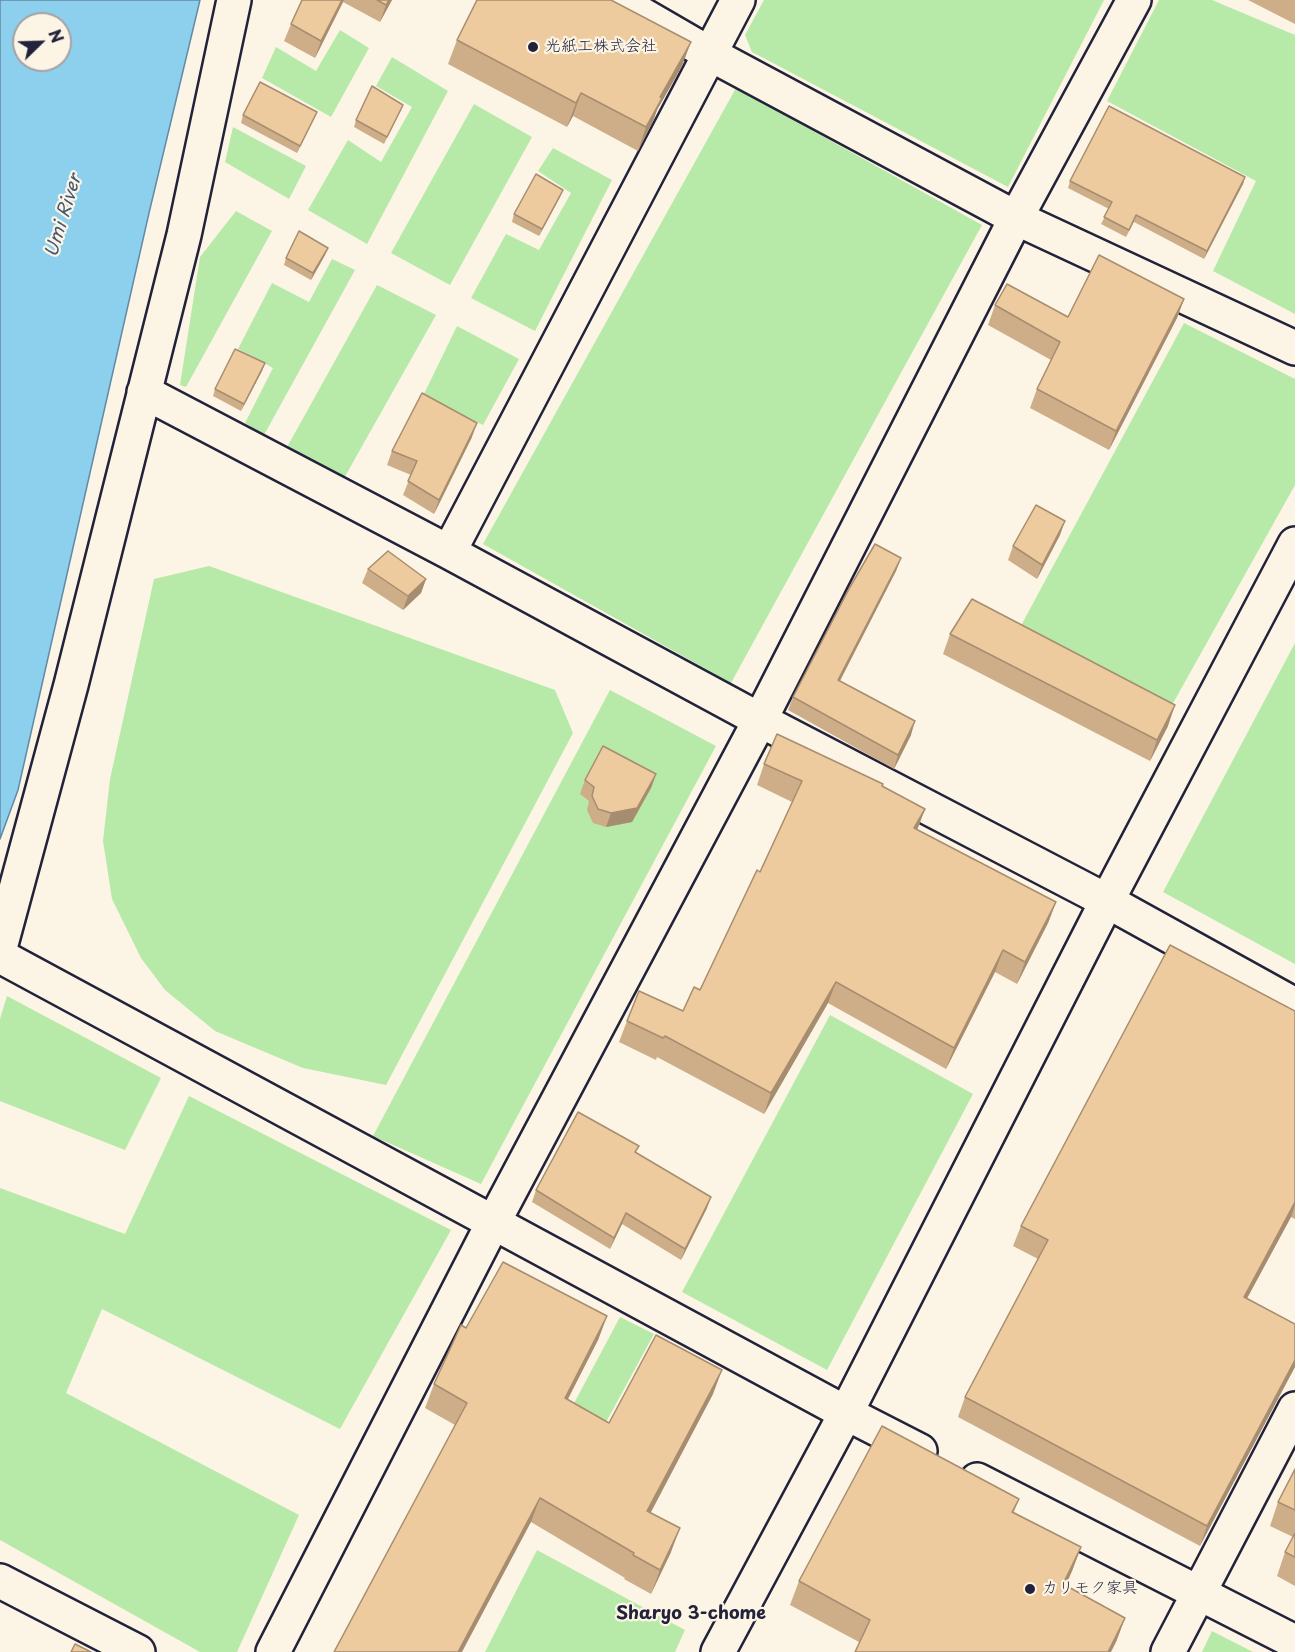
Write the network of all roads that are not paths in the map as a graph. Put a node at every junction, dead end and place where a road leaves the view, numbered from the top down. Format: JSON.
{"nodes":[{"id":1,"x":234,"y":0,"type":"edge"},
{"id":2,"x":617,"y":0,"type":"edge"},
{"id":3,"x":738,"y":0,"type":"edge"},
{"id":4,"x":1134,"y":0,"type":"edge"},
{"id":5,"x":710,"y":54,"type":"junction"},
{"id":6,"x":1016,"y":218,"type":"junction"},
{"id":7,"x":1295,"y":348,"type":"edge"},
{"id":8,"x":144,"y":392,"type":"junction"},
{"id":9,"x":1295,"y":544,"type":"edge"},
{"id":10,"x":448,"y":552,"type":"junction"},
{"id":11,"x":760,"y":720,"type":"junction"},
{"id":12,"x":1107,"y":901,"type":"junction"},
{"id":13,"x":0,"y":948,"type":"edge"},
{"id":14,"x":0,"y":956,"type":"edge"},
{"id":15,"x":1295,"y":1005,"type":"edge"},
{"id":16,"x":493,"y":1223,"type":"junction"},
{"id":17,"x":1295,"y":1409,"type":"edge"},
{"id":18,"x":846,"y":1413,"type":"junction"},
{"id":19,"x":0,"y":1581,"type":"edge"},
{"id":20,"x":1200,"y":1594,"type":"junction"},
{"id":21,"x":1295,"y":1642,"type":"edge"},
{"id":22,"x":138,"y":1652,"type":"edge"},
{"id":23,"x":273,"y":1652,"type":"edge"},
{"id":24,"x":718,"y":1652,"type":"edge"},
{"id":25,"x":1168,"y":1652,"type":"edge"}],
"edges":[{"from":1,"to":8,"type":"street"},
{"from":2,"to":5,"type":"street"},
{"from":3,"to":5,"type":"street"},
{"from":4,"to":6,"type":"street"},
{"from":5,"to":6,"type":"street"},
{"from":5,"to":10,"type":"street"},
{"from":6,"to":7,"type":"street"},
{"from":6,"to":11,"type":"street"},
{"from":8,"to":10,"type":"street"},
{"from":8,"to":13,"type":"street"},
{"from":9,"to":12,"type":"street"},
{"from":10,"to":11,"type":"street"},
{"from":11,"to":12,"type":"street"},
{"from":11,"to":16,"type":"street"},
{"from":12,"to":15,"type":"street"},
{"from":12,"to":18,"type":"street"},
{"from":14,"to":16,"type":"street"},
{"from":16,"to":18,"type":"street"},
{"from":16,"to":23,"type":"street"},
{"from":17,"to":20,"type":"street"},
{"from":18,"to":20,"type":"street"},
{"from":18,"to":24,"type":"street"},
{"from":19,"to":22,"type":"street"},
{"from":20,"to":21,"type":"street"},
{"from":20,"to":25,"type":"street"}]}
